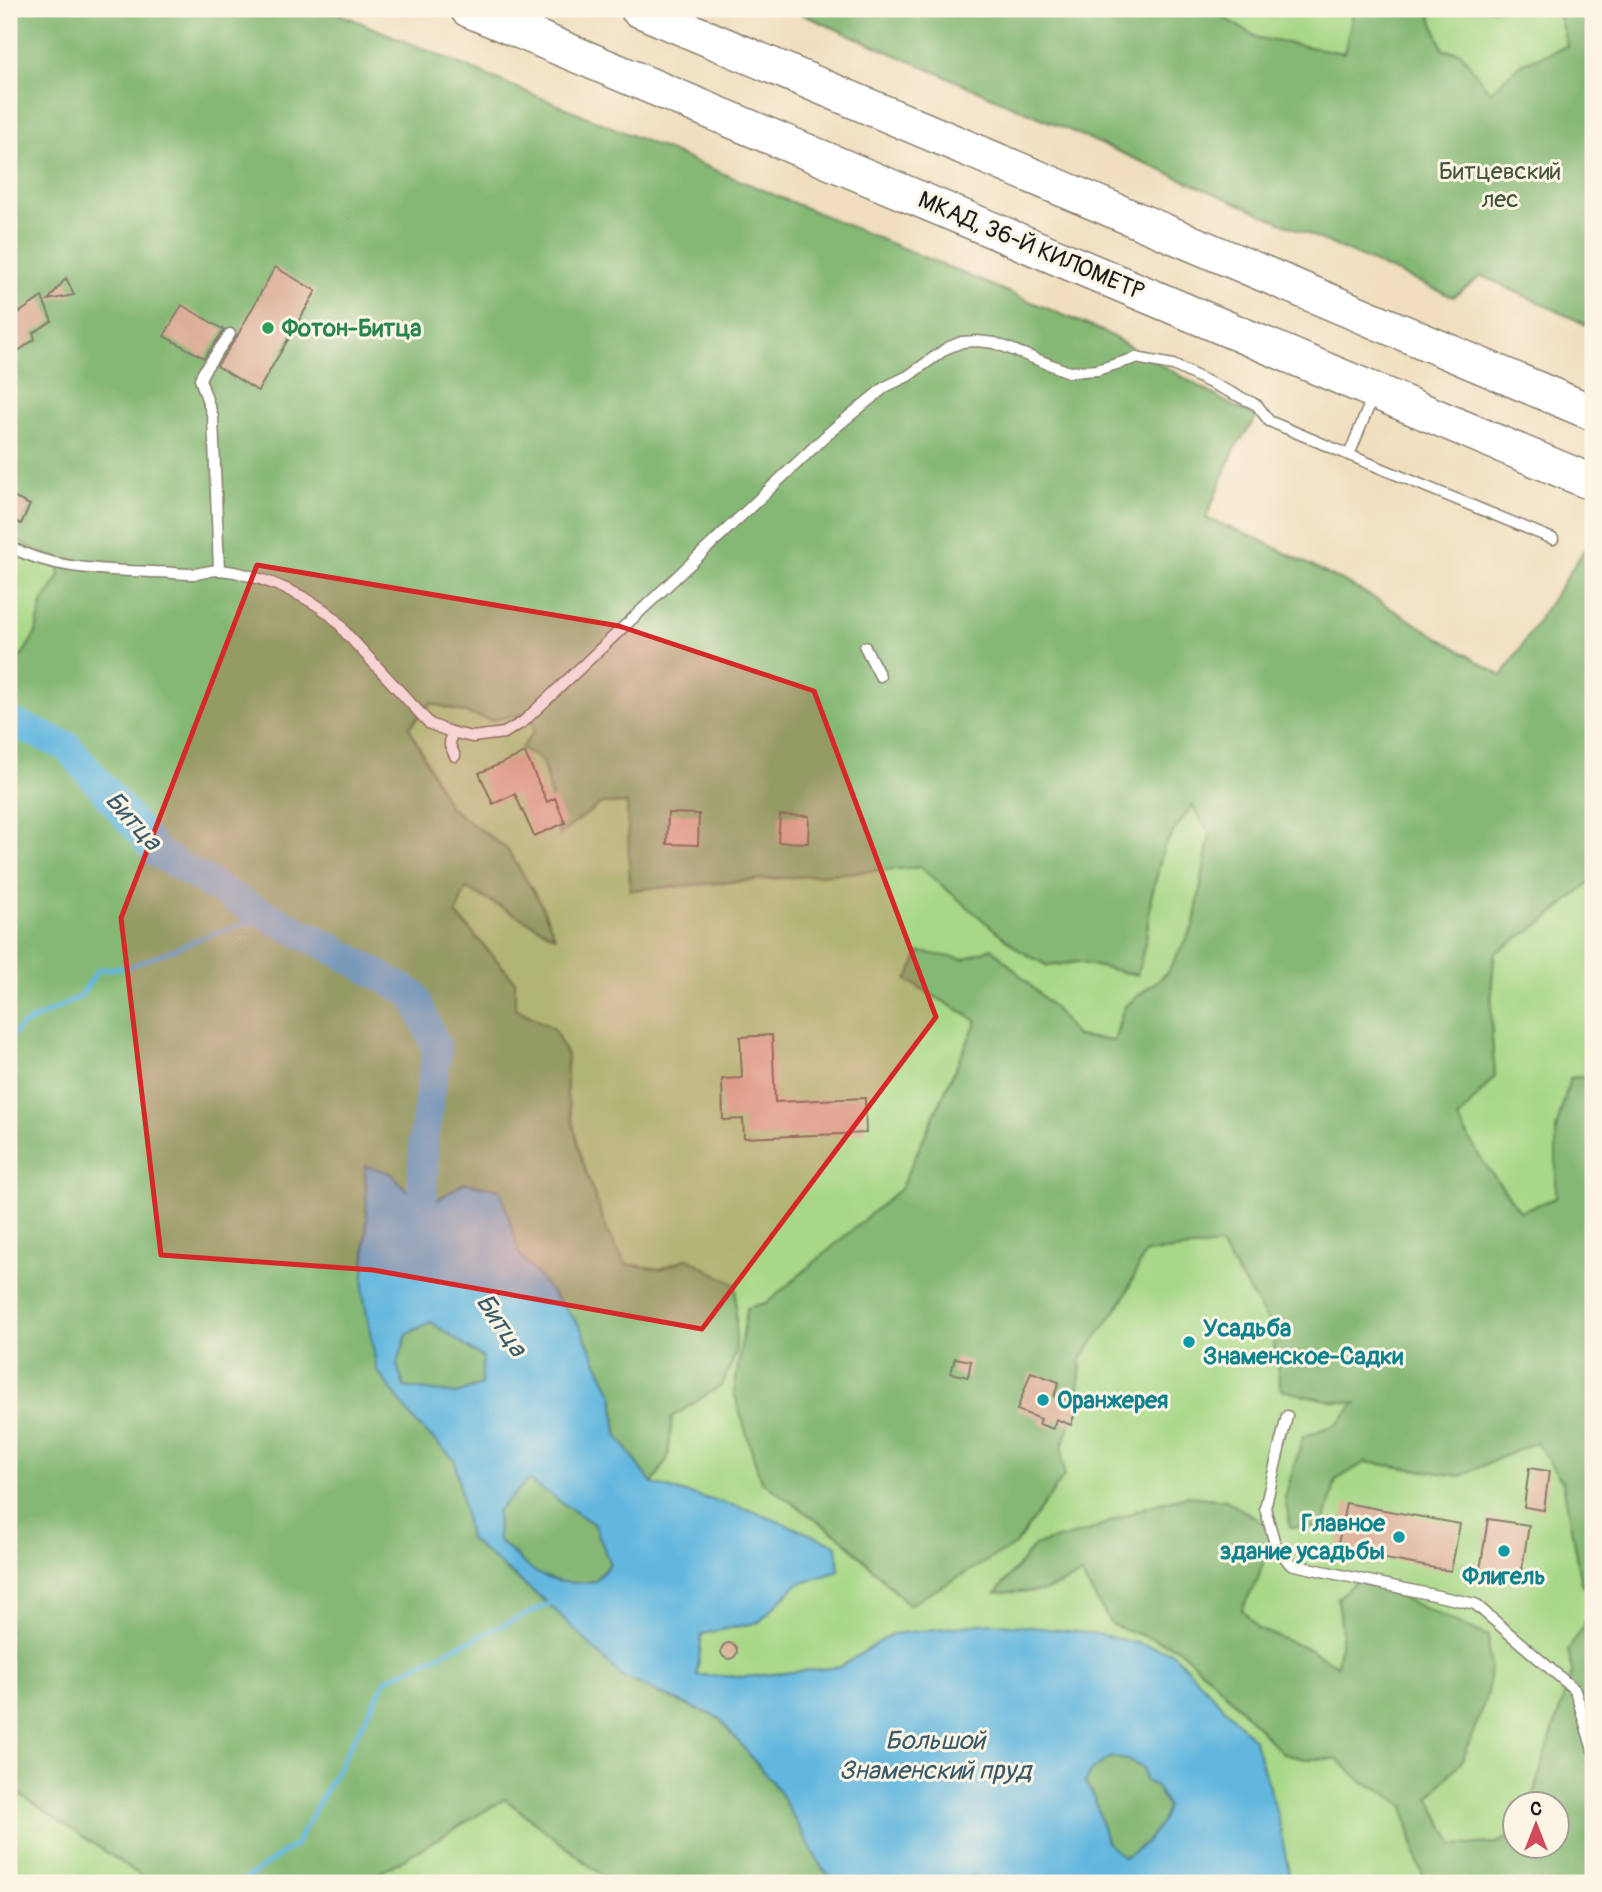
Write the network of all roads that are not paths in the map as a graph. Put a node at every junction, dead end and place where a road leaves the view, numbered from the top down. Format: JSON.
{"nodes":[{"id":1,"x":468,"y":9,"type":"edge"},
{"id":2,"x":638,"y":9,"type":"edge"},
{"id":3,"x":230,"y":334,"type":"dead end"},
{"id":4,"x":1375,"y":391,"type":"junction"},
{"id":5,"x":1593,"y":413,"type":"edge"},
{"id":6,"x":1349,"y":455,"type":"junction"},
{"id":7,"x":1593,"y":483,"type":"edge"},
{"id":8,"x":1553,"y":540,"type":"dead end"},
{"id":9,"x":9,"y":546,"type":"edge"},
{"id":10,"x":219,"y":570,"type":"junction"},
{"id":11,"x":865,"y":647,"type":"dead end"},
{"id":12,"x":880,"y":676,"type":"dead end"},
{"id":13,"x":451,"y":732,"type":"junction"},
{"id":14,"x":455,"y":757,"type":"dead end"},
{"id":15,"x":1287,"y":1416,"type":"dead end"},
{"id":16,"x":1593,"y":1750,"type":"edge"}],
"edges":[{"from":1,"to":4,"type":"highway","name":"МКАД, 36-Й КИЛОМЕТР"},
{"from":2,"to":5,"type":"highway"},
{"from":3,"to":10,"type":"lane"},
{"from":4,"to":6,"type":"lane"},
{"from":4,"to":7,"type":"highway","name":"МКАД, 36-Й КИЛОМЕТР"},
{"from":6,"to":8,"type":"lane"},
{"from":6,"to":13,"type":"lane"},
{"from":9,"to":10,"type":"lane"},
{"from":10,"to":13,"type":"lane"},
{"from":11,"to":12,"type":"lane"},
{"from":13,"to":14,"type":"lane"},
{"from":15,"to":16,"type":"lane"}]}
